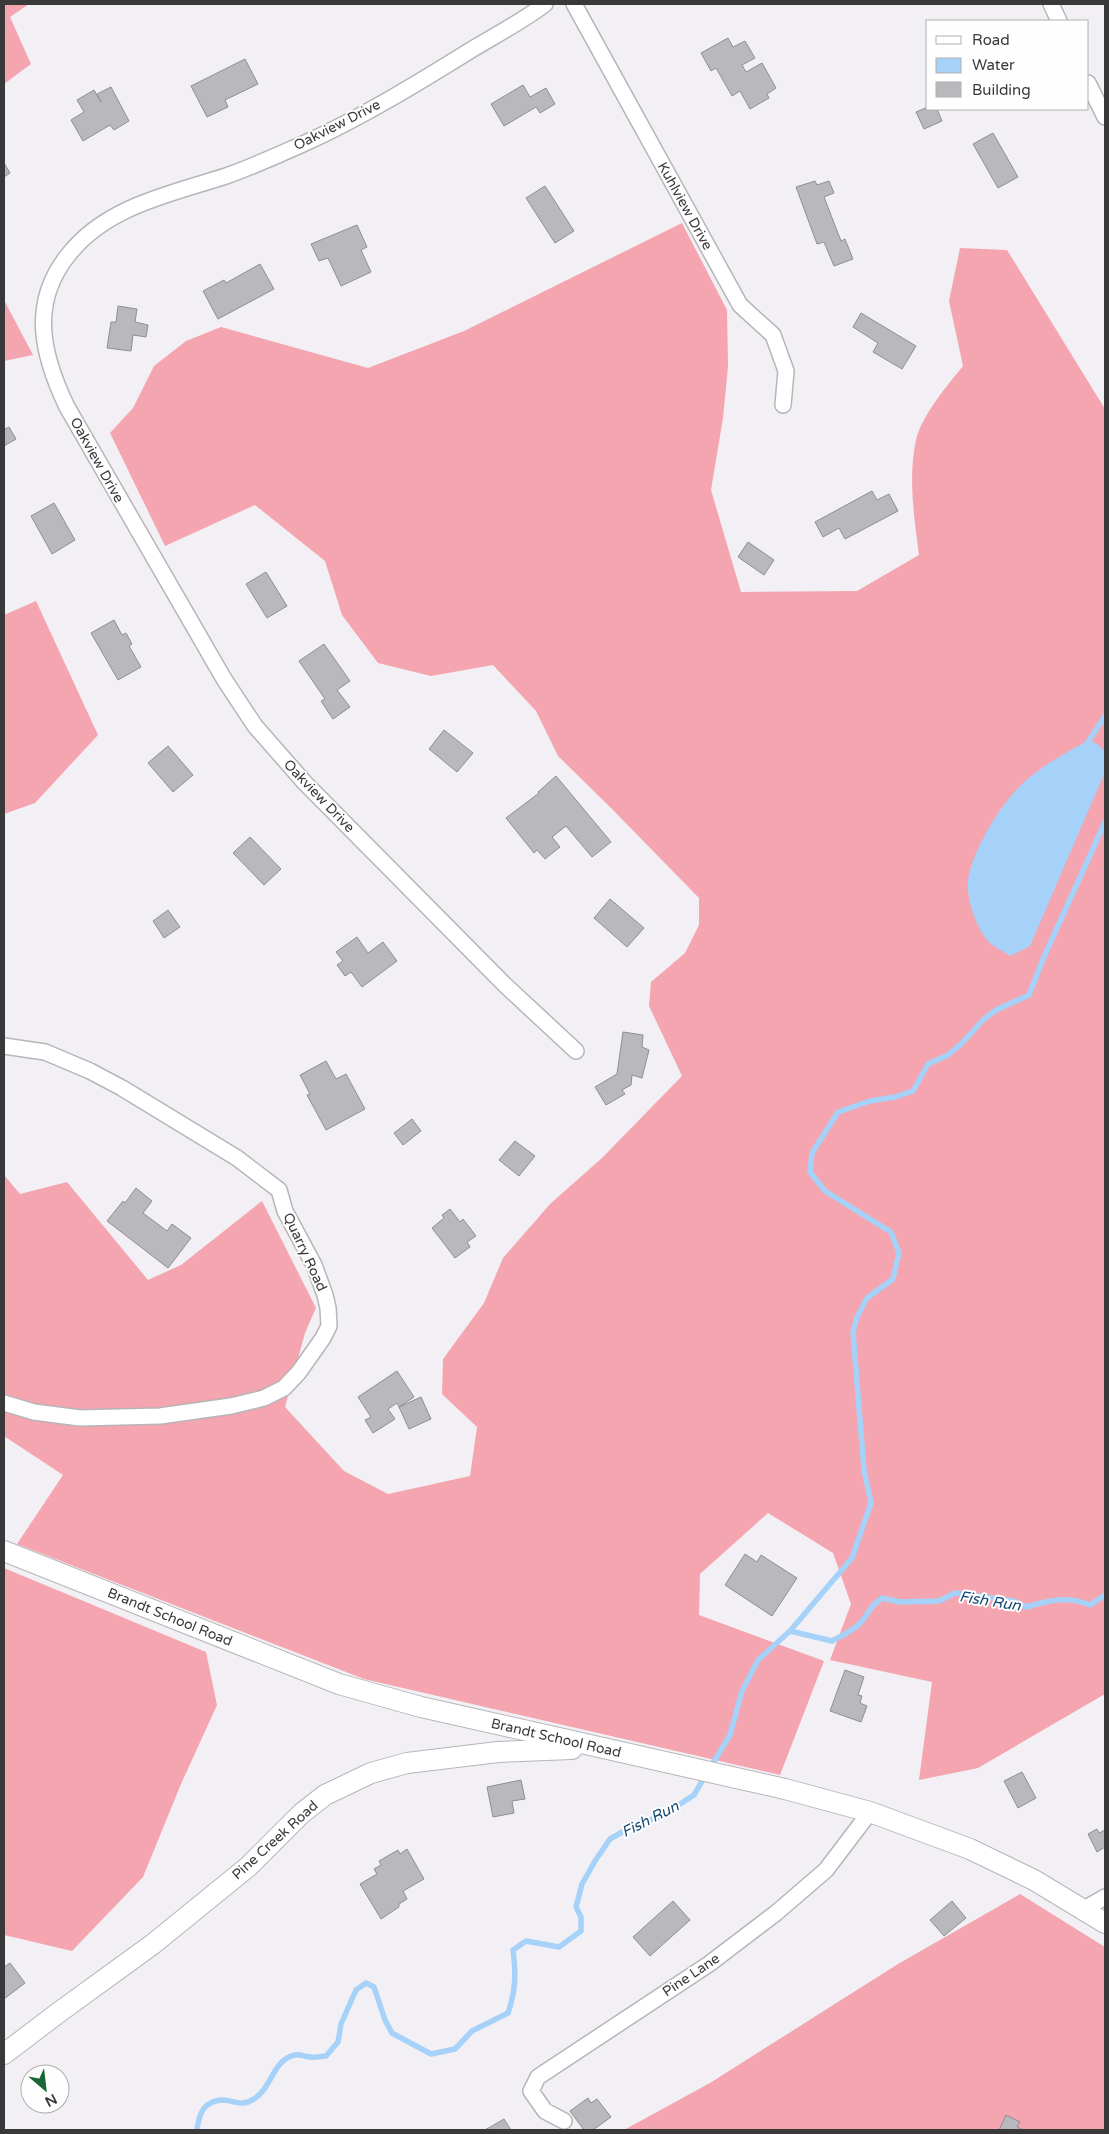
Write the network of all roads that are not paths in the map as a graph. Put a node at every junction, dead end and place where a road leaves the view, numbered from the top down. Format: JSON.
{"nodes":[{"id":1,"x":545,"y":4,"type":"edge"},
{"id":2,"x":574,"y":4,"type":"edge"},
{"id":3,"x":1051,"y":4,"type":"edge"},
{"id":4,"x":1059,"y":20,"type":"edge"},
{"id":5,"x":1089,"y":85,"type":"edge"},
{"id":6,"x":1105,"y":117,"type":"edge"},
{"id":7,"x":783,"y":405,"type":"dead end"},
{"id":8,"x":4,"y":1046,"type":"edge"},
{"id":9,"x":576,"y":1050,"type":"dead end"},
{"id":10,"x":4,"y":1403,"type":"edge"},
{"id":11,"x":4,"y":1551,"type":"edge"},
{"id":12,"x":597,"y":1748,"type":"junction"},
{"id":13,"x":870,"y":1812,"type":"junction"},
{"id":14,"x":1105,"y":1897,"type":"edge"},
{"id":15,"x":1084,"y":1909,"type":"junction"},
{"id":16,"x":1105,"y":1923,"type":"edge"},
{"id":17,"x":4,"y":2054,"type":"edge"},
{"id":18,"x":564,"y":2120,"type":"dead end"}],
"edges":[{"from":1,"to":9,"type":"street","name":"Oakview Drive"},
{"from":2,"to":7,"type":"street","name":"Kuhlview Drive"},
{"from":3,"to":4,"type":"street"},
{"from":5,"to":6,"type":"street"},
{"from":8,"to":10,"type":"street","name":"Quarry Road"},
{"from":11,"to":12,"type":"street","name":"Brandt School Road"},
{"from":12,"to":13,"type":"street","name":"Brandt School Road"},
{"from":12,"to":17,"type":"street","name":"Pine Creek Road"},
{"from":13,"to":15,"type":"street","name":"Brandt School Road"},
{"from":13,"to":18,"type":"street","name":"Pine Lane"},
{"from":14,"to":15,"type":"street"},
{"from":15,"to":16,"type":"street","name":"Brandt School Road"}]}
